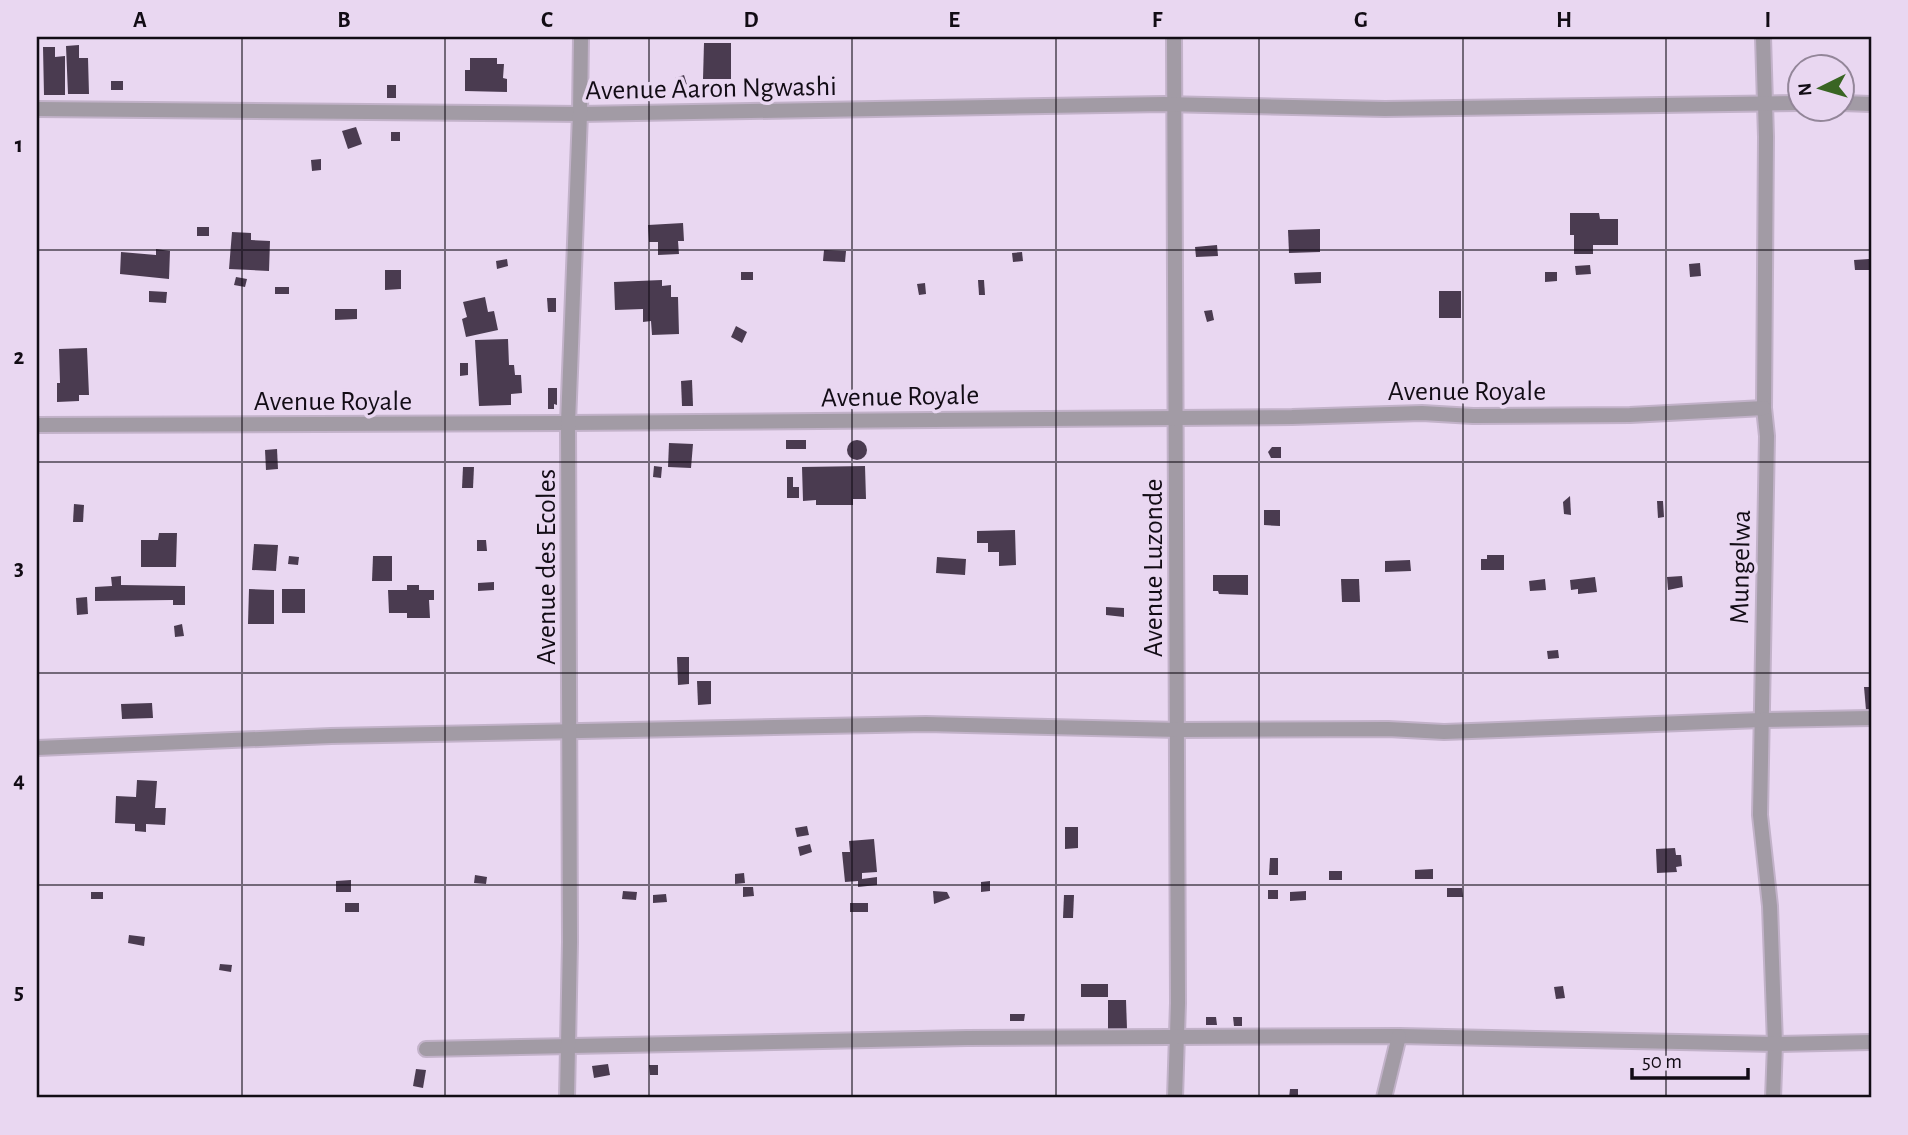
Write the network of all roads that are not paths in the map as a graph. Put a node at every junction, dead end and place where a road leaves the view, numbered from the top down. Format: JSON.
{"nodes":[{"id":1,"x":581,"y":37,"type":"edge"},
{"id":2,"x":1174,"y":37,"type":"edge"},
{"id":3,"x":1763,"y":37,"type":"edge"},
{"id":4,"x":1765,"y":102,"type":"junction"},
{"id":5,"x":1786,"y":103,"type":"edge"},
{"id":6,"x":1174,"y":104,"type":"junction"},
{"id":7,"x":37,"y":109,"type":"edge"},
{"id":8,"x":580,"y":114,"type":"junction"},
{"id":9,"x":1764,"y":408,"type":"junction"},
{"id":10,"x":1175,"y":417,"type":"junction"},
{"id":11,"x":568,"y":423,"type":"junction"},
{"id":12,"x":37,"y":425,"type":"edge"},
{"id":13,"x":1871,"y":718,"type":"edge"},
{"id":14,"x":1761,"y":720,"type":"junction"},
{"id":15,"x":1177,"y":730,"type":"junction"},
{"id":16,"x":569,"y":733,"type":"junction"},
{"id":17,"x":37,"y":748,"type":"edge"},
{"id":18,"x":1399,"y":1036,"type":"junction"},
{"id":19,"x":1177,"y":1038,"type":"junction"},
{"id":20,"x":1871,"y":1042,"type":"edge"},
{"id":21,"x":1775,"y":1044,"type":"junction"},
{"id":22,"x":568,"y":1046,"type":"junction"},
{"id":23,"x":426,"y":1049,"type":"dead end"},
{"id":24,"x":566,"y":1098,"type":"edge"},
{"id":25,"x":1175,"y":1098,"type":"edge"},
{"id":26,"x":1384,"y":1098,"type":"edge"},
{"id":27,"x":1773,"y":1098,"type":"edge"}],
"edges":[{"from":1,"to":8,"type":"street","name":"Avenue des Ecoles"},
{"from":2,"to":6,"type":"street","name":"Avenue Luzonde"},
{"from":3,"to":4,"type":"street","name":"Mungelwa"},
{"from":4,"to":5,"type":"street","name":"Avenue Aaron Ngwashi"},
{"from":4,"to":6,"type":"street","name":"Avenue Aaron Ngwashi"},
{"from":4,"to":9,"type":"street","name":"Mungelwa"},
{"from":6,"to":8,"type":"street","name":"Avenue Aaron Ngwashi"},
{"from":6,"to":10,"type":"street","name":"Avenue Luzonde"},
{"from":7,"to":8,"type":"street","name":"Avenue Aaron Ngwashi"},
{"from":8,"to":11,"type":"street","name":"Avenue des Ecoles"},
{"from":9,"to":10,"type":"street","name":"Avenue Royale"},
{"from":9,"to":14,"type":"street","name":"Mungelwa"},
{"from":10,"to":11,"type":"street","name":"Avenue Royale"},
{"from":10,"to":15,"type":"street","name":"Avenue Luzonde"},
{"from":11,"to":12,"type":"street","name":"Avenue Royale"},
{"from":11,"to":16,"type":"street","name":"Avenue des Ecoles"},
{"from":13,"to":14,"type":"street"},
{"from":14,"to":15,"type":"street"},
{"from":14,"to":21,"type":"street","name":"Mungelwa"},
{"from":15,"to":16,"type":"street"},
{"from":15,"to":19,"type":"street","name":"Avenue Luzonde"},
{"from":16,"to":17,"type":"street"},
{"from":16,"to":22,"type":"street","name":"Avenue des Ecoles"},
{"from":18,"to":19,"type":"street"},
{"from":18,"to":21,"type":"street"},
{"from":18,"to":26,"type":"street"},
{"from":19,"to":22,"type":"street"},
{"from":19,"to":25,"type":"street","name":"Avenue Luzonde"},
{"from":20,"to":21,"type":"street"},
{"from":21,"to":27,"type":"street","name":"Mungelwa"},
{"from":22,"to":23,"type":"street"},
{"from":22,"to":24,"type":"street","name":"Avenue des Ecoles"}]}
